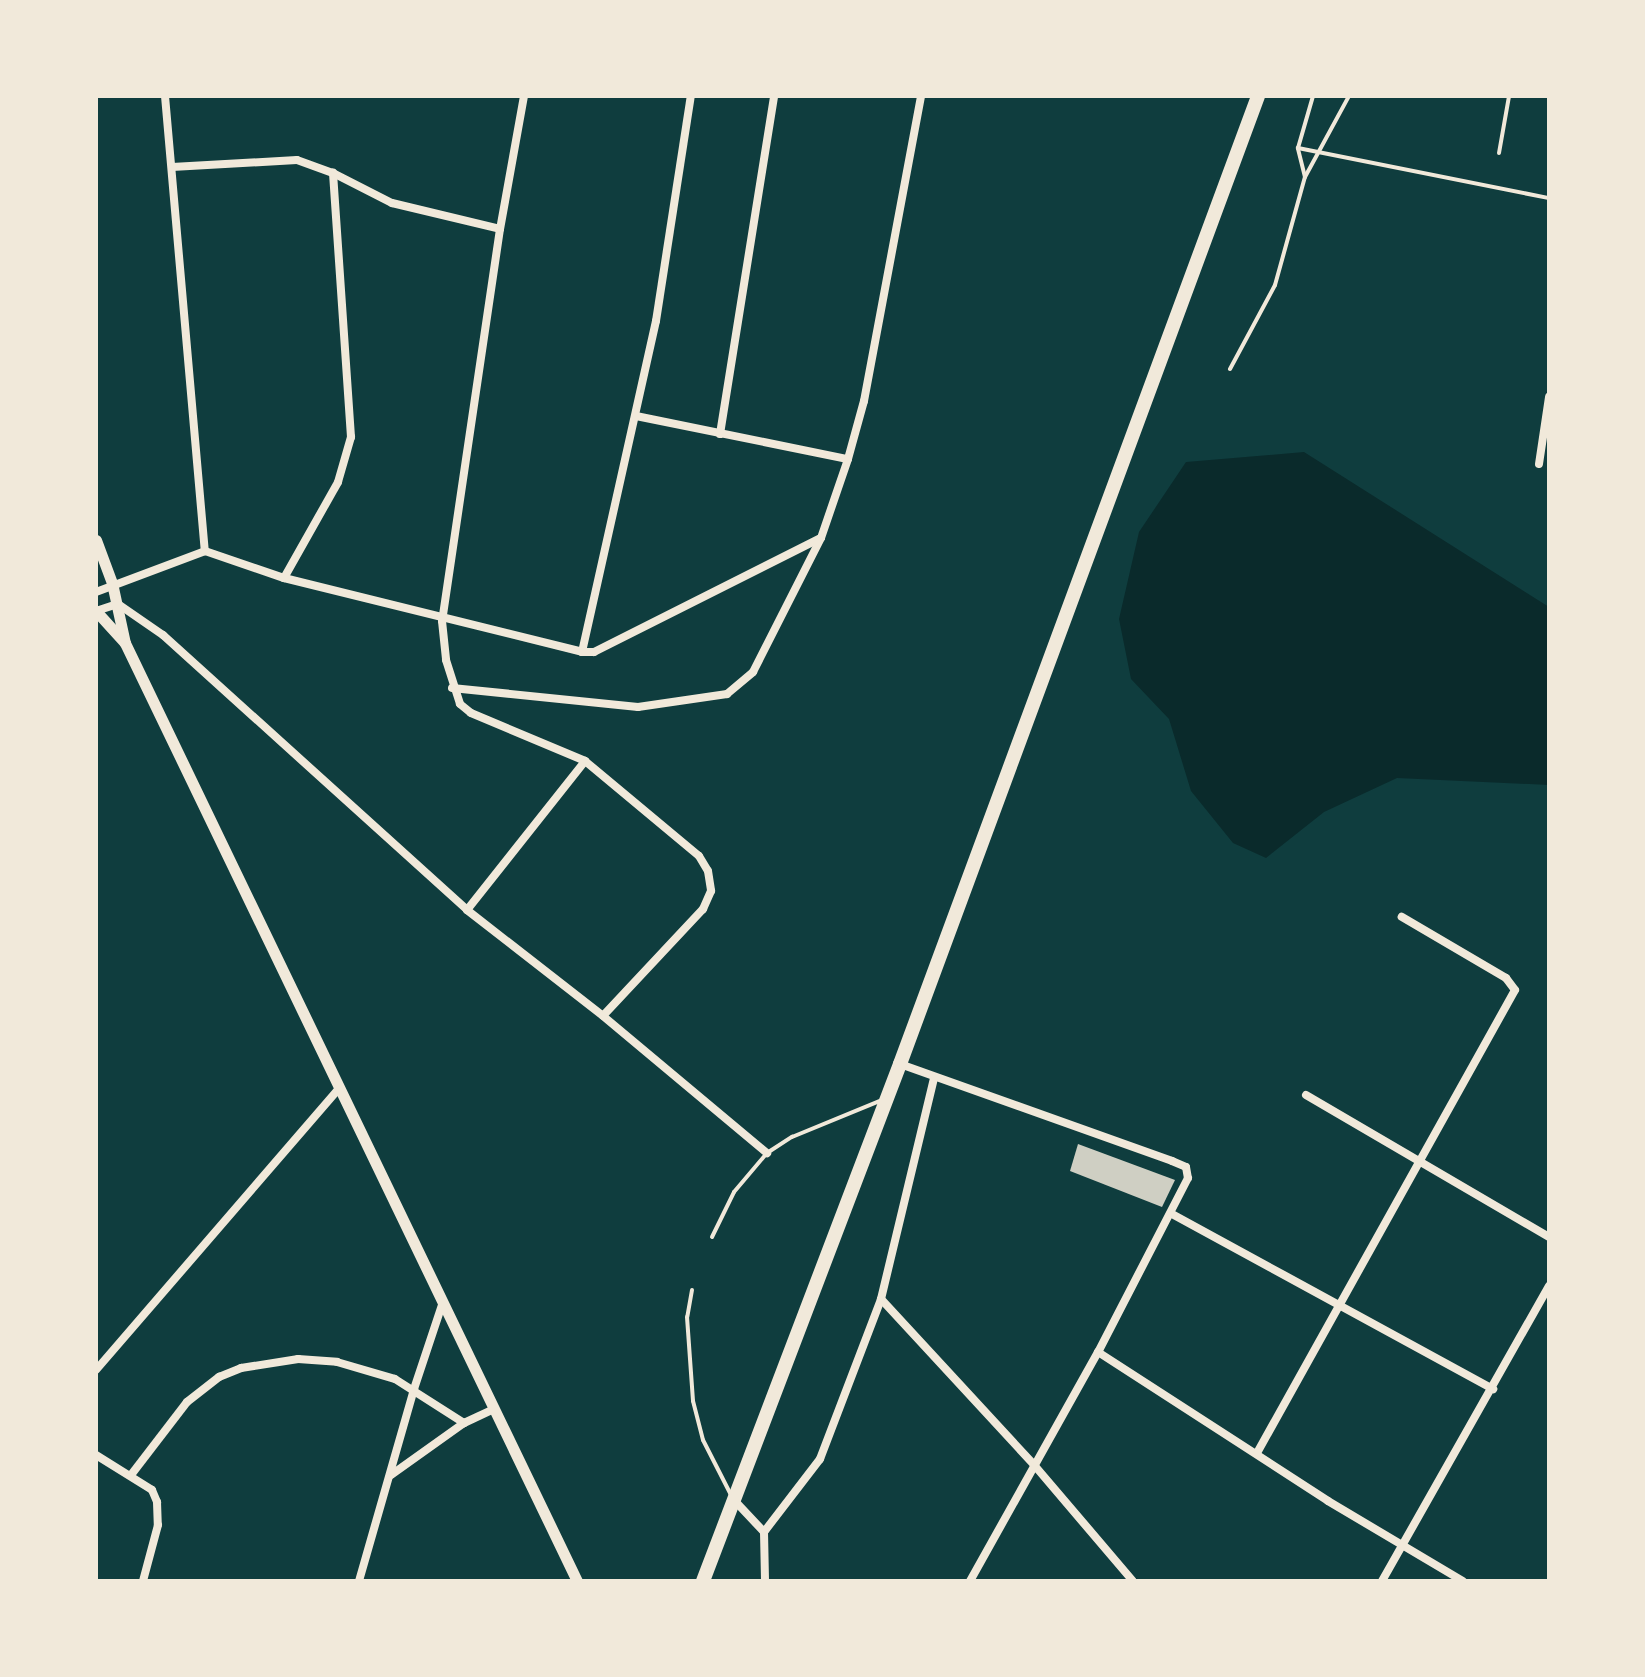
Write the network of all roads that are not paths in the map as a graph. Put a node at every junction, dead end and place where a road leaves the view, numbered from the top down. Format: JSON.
{"nodes":[{"id":1,"x":165,"y":96,"type":"edge"},
{"id":2,"x":524,"y":96,"type":"edge"},
{"id":3,"x":691,"y":96,"type":"edge"},
{"id":4,"x":774,"y":96,"type":"edge"},
{"id":5,"x":921,"y":96,"type":"edge"},
{"id":6,"x":1313,"y":96,"type":"edge"},
{"id":7,"x":1349,"y":96,"type":"edge"},
{"id":8,"x":1509,"y":96,"type":"edge"},
{"id":9,"x":1255,"y":100,"type":"edge"},
{"id":10,"x":1298,"y":148,"type":"junction"},
{"id":11,"x":1319,"y":152,"type":"junction"},
{"id":12,"x":1499,"y":153,"type":"dead end"},
{"id":13,"x":172,"y":167,"type":"junction"},
{"id":14,"x":333,"y":173,"type":"junction"},
{"id":15,"x":1305,"y":177,"type":"junction"},
{"id":16,"x":1549,"y":198,"type":"edge"},
{"id":17,"x":500,"y":229,"type":"junction"},
{"id":18,"x":1230,"y":369,"type":"dead end"},
{"id":19,"x":1549,"y":397,"type":"edge"},
{"id":20,"x":636,"y":416,"type":"junction"},
{"id":21,"x":1547,"y":425,"type":"edge"},
{"id":22,"x":720,"y":434,"type":"junction"},
{"id":23,"x":848,"y":459,"type":"junction"},
{"id":24,"x":1539,"y":464,"type":"dead end"},
{"id":25,"x":821,"y":538,"type":"junction"},
{"id":26,"x":96,"y":540,"type":"edge"},
{"id":27,"x":205,"y":551,"type":"junction"},
{"id":28,"x":284,"y":578,"type":"junction"},
{"id":29,"x":112,"y":583,"type":"junction"},
{"id":30,"x":96,"y":592,"type":"edge"},
{"id":31,"x":118,"y":604,"type":"junction"},
{"id":32,"x":96,"y":611,"type":"edge"},
{"id":33,"x":442,"y":621,"type":"junction"},
{"id":34,"x":125,"y":643,"type":"junction"},
{"id":35,"x":582,"y":652,"type":"junction"},
{"id":36,"x":452,"y":688,"type":"junction"},
{"id":37,"x":585,"y":761,"type":"junction"},
{"id":38,"x":467,"y":910,"type":"junction"},
{"id":39,"x":1402,"y":917,"type":"dead end"},
{"id":40,"x":603,"y":1016,"type":"junction"},
{"id":41,"x":900,"y":1064,"type":"junction"},
{"id":42,"x":934,"y":1078,"type":"junction"},
{"id":43,"x":339,"y":1088,"type":"junction"},
{"id":44,"x":1306,"y":1095,"type":"dead end"},
{"id":45,"x":888,"y":1097,"type":"junction"},
{"id":46,"x":767,"y":1153,"type":"junction"},
{"id":47,"x":1419,"y":1161,"type":"junction"},
{"id":48,"x":1172,"y":1214,"type":"junction"},
{"id":49,"x":712,"y":1237,"type":"dead end"},
{"id":50,"x":1549,"y":1237,"type":"edge"},
{"id":51,"x":1549,"y":1286,"type":"edge"},
{"id":52,"x":692,"y":1290,"type":"dead end"},
{"id":53,"x":881,"y":1299,"type":"junction"},
{"id":54,"x":443,"y":1301,"type":"junction"},
{"id":55,"x":1338,"y":1305,"type":"junction"},
{"id":56,"x":1098,"y":1352,"type":"junction"},
{"id":57,"x":96,"y":1370,"type":"edge"},
{"id":58,"x":414,"y":1389,"type":"junction"},
{"id":59,"x":1493,"y":1389,"type":"junction"},
{"id":60,"x":492,"y":1410,"type":"junction"},
{"id":61,"x":464,"y":1423,"type":"junction"},
{"id":62,"x":1257,"y":1453,"type":"junction"},
{"id":63,"x":96,"y":1455,"type":"edge"},
{"id":64,"x":1035,"y":1466,"type":"junction"},
{"id":65,"x":131,"y":1475,"type":"junction"},
{"id":66,"x":391,"y":1476,"type":"junction"},
{"id":67,"x":734,"y":1500,"type":"junction"},
{"id":68,"x":764,"y":1532,"type":"junction"},
{"id":69,"x":1401,"y":1545,"type":"junction"},
{"id":70,"x":143,"y":1581,"type":"edge"},
{"id":71,"x":359,"y":1581,"type":"edge"},
{"id":72,"x":577,"y":1581,"type":"edge"},
{"id":73,"x":703,"y":1581,"type":"edge"},
{"id":74,"x":765,"y":1581,"type":"edge"},
{"id":75,"x":970,"y":1581,"type":"edge"},
{"id":76,"x":1133,"y":1581,"type":"edge"},
{"id":77,"x":1382,"y":1581,"type":"edge"},
{"id":78,"x":1463,"y":1581,"type":"edge"}],
"edges":[{"from":1,"to":13,"type":"street"},
{"from":2,"to":17,"type":"street"},
{"from":3,"to":20,"type":"street"},
{"from":4,"to":22,"type":"street"},
{"from":5,"to":23,"type":"street"},
{"from":6,"to":10,"type":"lane"},
{"from":7,"to":11,"type":"lane"},
{"from":8,"to":12,"type":"lane"},
{"from":9,"to":41,"type":"highway"},
{"from":10,"to":11,"type":"lane"},
{"from":10,"to":15,"type":"lane"},
{"from":11,"to":15,"type":"lane"},
{"from":11,"to":16,"type":"lane"},
{"from":13,"to":14,"type":"street"},
{"from":13,"to":27,"type":"street"},
{"from":14,"to":17,"type":"street"},
{"from":14,"to":28,"type":"street"},
{"from":15,"to":18,"type":"lane"},
{"from":17,"to":33,"type":"street"},
{"from":19,"to":21,"type":"street"},
{"from":20,"to":22,"type":"street"},
{"from":20,"to":35,"type":"street"},
{"from":21,"to":24,"type":"street"},
{"from":22,"to":23,"type":"street"},
{"from":23,"to":25,"type":"street"},
{"from":25,"to":35,"type":"street"},
{"from":25,"to":36,"type":"street"},
{"from":26,"to":29,"type":"main road"},
{"from":27,"to":28,"type":"street"},
{"from":27,"to":29,"type":"street"},
{"from":28,"to":33,"type":"street"},
{"from":29,"to":30,"type":"street"},
{"from":29,"to":31,"type":"main road"},
{"from":31,"to":32,"type":"street"},
{"from":31,"to":34,"type":"main road"},
{"from":31,"to":38,"type":"street"},
{"from":32,"to":34,"type":"main road"},
{"from":33,"to":35,"type":"street"},
{"from":33,"to":36,"type":"street"},
{"from":34,"to":43,"type":"main road"},
{"from":36,"to":37,"type":"street"},
{"from":37,"to":38,"type":"street"},
{"from":37,"to":40,"type":"street"},
{"from":38,"to":40,"type":"street"},
{"from":39,"to":47,"type":"street"},
{"from":40,"to":46,"type":"street"},
{"from":41,"to":42,"type":"street"},
{"from":41,"to":45,"type":"highway"},
{"from":42,"to":48,"type":"street"},
{"from":42,"to":53,"type":"street"},
{"from":43,"to":54,"type":"main road"},
{"from":43,"to":57,"type":"street"},
{"from":44,"to":47,"type":"street"},
{"from":45,"to":46,"type":"lane"},
{"from":45,"to":67,"type":"highway"},
{"from":46,"to":49,"type":"lane"},
{"from":47,"to":50,"type":"street"},
{"from":47,"to":55,"type":"street"},
{"from":48,"to":55,"type":"street"},
{"from":48,"to":56,"type":"street"},
{"from":51,"to":59,"type":"street"},
{"from":52,"to":67,"type":"lane"},
{"from":53,"to":64,"type":"street"},
{"from":53,"to":68,"type":"street"},
{"from":54,"to":58,"type":"street"},
{"from":54,"to":60,"type":"main road"},
{"from":55,"to":59,"type":"street"},
{"from":55,"to":62,"type":"street"},
{"from":56,"to":62,"type":"street"},
{"from":56,"to":64,"type":"street"},
{"from":58,"to":61,"type":"street"},
{"from":58,"to":65,"type":"street"},
{"from":58,"to":66,"type":"street"},
{"from":59,"to":69,"type":"street"},
{"from":60,"to":61,"type":"street"},
{"from":60,"to":72,"type":"main road"},
{"from":61,"to":66,"type":"street"},
{"from":62,"to":69,"type":"street"},
{"from":63,"to":65,"type":"street"},
{"from":64,"to":75,"type":"street"},
{"from":64,"to":76,"type":"street"},
{"from":65,"to":70,"type":"street"},
{"from":66,"to":71,"type":"street"},
{"from":67,"to":68,"type":"street"},
{"from":67,"to":73,"type":"highway"},
{"from":68,"to":74,"type":"street"},
{"from":69,"to":77,"type":"street"},
{"from":69,"to":78,"type":"street"}]}
